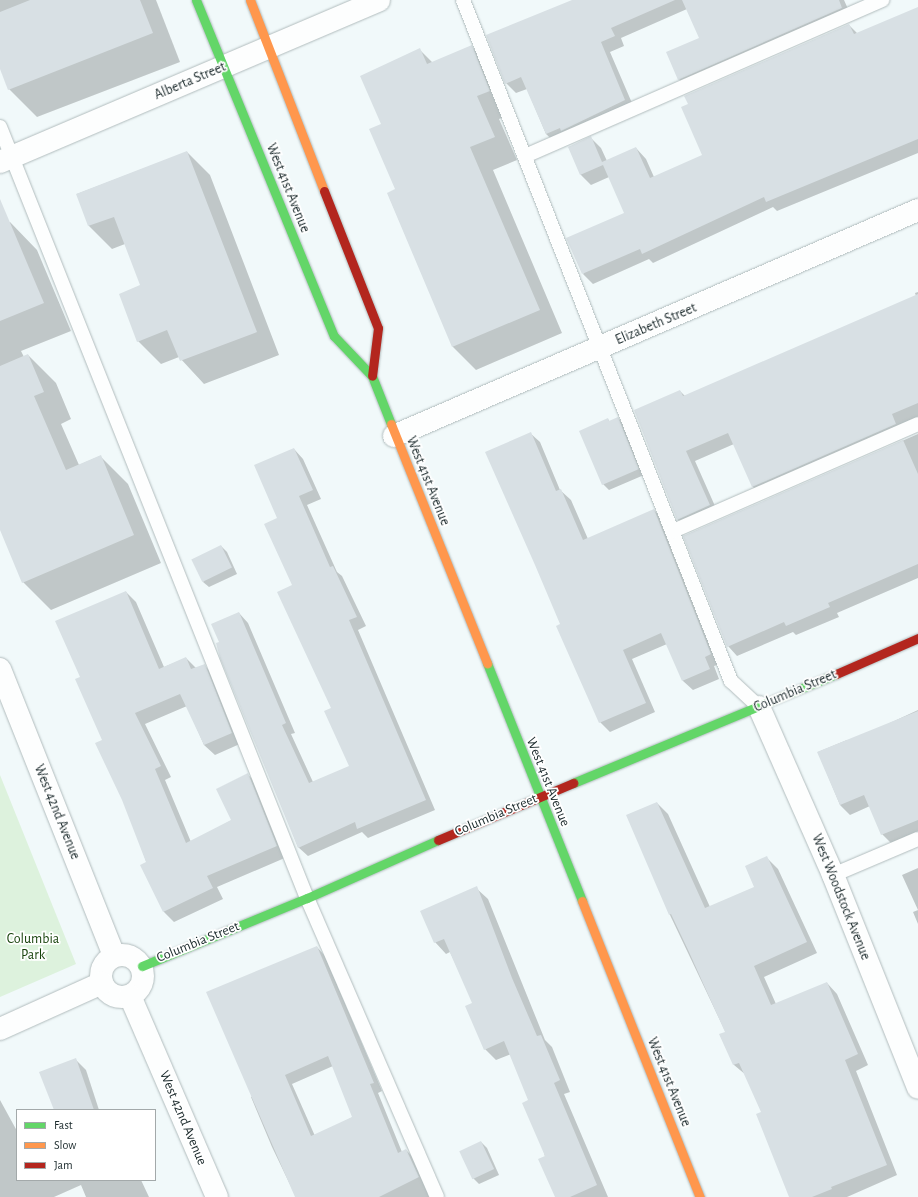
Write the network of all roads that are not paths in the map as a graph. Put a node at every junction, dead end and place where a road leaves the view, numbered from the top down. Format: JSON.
{"nodes":[{"id":1,"x":196,"y":0,"type":"edge"},
{"id":2,"x":250,"y":0,"type":"edge"},
{"id":3,"x":379,"y":0,"type":"edge"},
{"id":4,"x":463,"y":0,"type":"edge"},
{"id":5,"x":882,"y":0,"type":"edge"},
{"id":6,"x":269,"y":47,"type":"junction"},
{"id":7,"x":223,"y":67,"type":"junction"},
{"id":8,"x":0,"y":127,"type":"edge"},
{"id":9,"x":525,"y":156,"type":"junction"},
{"id":10,"x":6,"y":160,"type":"edge"},
{"id":11,"x":918,"y":210,"type":"edge"},
{"id":12,"x":601,"y":348,"type":"junction"},
{"id":13,"x":372,"y":376,"type":"junction"},
{"id":14,"x":918,"y":424,"type":"edge"},
{"id":15,"x":394,"y":436,"type":"junction"},
{"id":16,"x":673,"y":531,"type":"junction"},
{"id":17,"x":918,"y":638,"type":"edge"},
{"id":18,"x":0,"y":669,"type":"edge"},
{"id":19,"x":759,"y":707,"type":"junction"},
{"id":20,"x":539,"y":797,"type":"junction"},
{"id":21,"x":918,"y":839,"type":"edge"},
{"id":22,"x":833,"y":875,"type":"junction"},
{"id":23,"x":307,"y":898,"type":"junction"},
{"id":24,"x":114,"y":956,"type":"junction"},
{"id":25,"x":142,"y":966,"type":"junction"},
{"id":26,"x":102,"y":983,"type":"junction"},
{"id":27,"x":130,"y":996,"type":"junction"},
{"id":28,"x":0,"y":1029,"type":"edge"},
{"id":29,"x":918,"y":1088,"type":"edge"},
{"id":30,"x":217,"y":1197,"type":"edge"},
{"id":31,"x":437,"y":1197,"type":"edge"},
{"id":32,"x":700,"y":1197,"type":"edge"}],
"edges":[{"from":1,"to":7,"type":"main road","name":"West 41st Avenue"},
{"from":2,"to":6,"type":"main road","name":"West 41st Avenue"},
{"from":3,"to":6,"type":"street","name":"Alberta Street"},
{"from":4,"to":9,"type":"lane"},
{"from":5,"to":9,"type":"lane"},
{"from":6,"to":7,"type":"street","name":"Alberta Street"},
{"from":6,"to":13,"type":"main road","name":"West 41st Avenue"},
{"from":7,"to":10,"type":"street","name":"Alberta Street"},
{"from":7,"to":13,"type":"main road","name":"West 41st Avenue"},
{"from":8,"to":10,"type":"lane"},
{"from":9,"to":12,"type":"lane"},
{"from":10,"to":23,"type":"lane"},
{"from":11,"to":12,"type":"street","name":"Elizabeth Street"},
{"from":12,"to":15,"type":"street","name":"Elizabeth Street"},
{"from":12,"to":16,"type":"lane"},
{"from":13,"to":15,"type":"main road","name":"West 41st Avenue"},
{"from":14,"to":16,"type":"lane"},
{"from":15,"to":20,"type":"main road","name":"West 41st Avenue"},
{"from":16,"to":19,"type":"lane"},
{"from":17,"to":19,"type":"main road","name":"Columbia Street"},
{"from":18,"to":24,"type":"street","name":"West 42nd Avenue"},
{"from":19,"to":20,"type":"main road","name":"Columbia Street"},
{"from":19,"to":22,"type":"street","name":"West Woodstock Avenue"},
{"from":20,"to":23,"type":"main road","name":"Columbia Street"},
{"from":20,"to":32,"type":"main road","name":"West 41st Avenue"},
{"from":21,"to":22,"type":"lane"},
{"from":22,"to":29,"type":"street","name":"West Woodstock Avenue"},
{"from":23,"to":25,"type":"main road","name":"Columbia Street"},
{"from":23,"to":31,"type":"lane"},
{"from":24,"to":25,"type":"street"},
{"from":24,"to":26,"type":"street"},
{"from":25,"to":27,"type":"street"},
{"from":26,"to":27,"type":"street"},
{"from":26,"to":28,"type":"street"},
{"from":27,"to":30,"type":"street","name":"West 42nd Avenue"}]}
